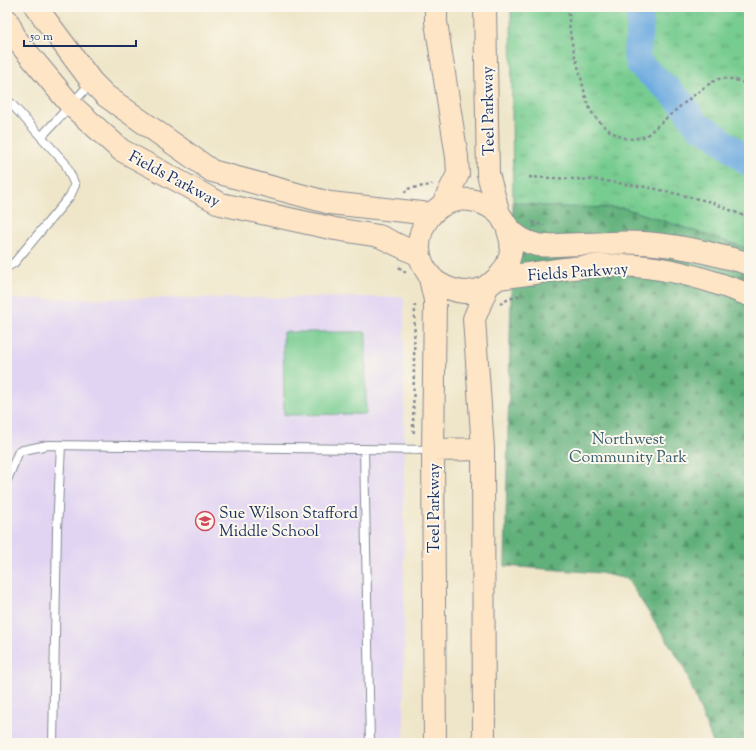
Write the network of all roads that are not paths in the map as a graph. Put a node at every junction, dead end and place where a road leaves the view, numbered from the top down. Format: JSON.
{"nodes":[{"id":1,"x":36,"y":7,"type":"edge"},
{"id":2,"x":436,"y":7,"type":"edge"},
{"id":3,"x":485,"y":7,"type":"edge"},
{"id":4,"x":7,"y":20,"type":"edge"},
{"id":5,"x":92,"y":82,"type":"junction"},
{"id":6,"x":7,"y":99,"type":"edge"},
{"id":7,"x":70,"y":104,"type":"junction"},
{"id":8,"x":42,"y":136,"type":"junction"},
{"id":9,"x":437,"y":209,"type":"junction"},
{"id":10,"x":503,"y":220,"type":"junction"},
{"id":11,"x":419,"y":255,"type":"junction"},
{"id":12,"x":749,"y":264,"type":"edge"},
{"id":13,"x":7,"y":267,"type":"edge"},
{"id":14,"x":429,"y":274,"type":"junction"},
{"id":15,"x":494,"y":281,"type":"junction"},
{"id":16,"x":749,"y":295,"type":"edge"},
{"id":17,"x":61,"y":445,"type":"junction"},
{"id":18,"x":364,"y":449,"type":"junction"},
{"id":19,"x":483,"y":449,"type":"junction"},
{"id":20,"x":433,"y":450,"type":"junction"},
{"id":21,"x":7,"y":480,"type":"edge"},
{"id":22,"x":53,"y":743,"type":"edge"},
{"id":23,"x":370,"y":743,"type":"edge"},
{"id":24,"x":435,"y":743,"type":"edge"},
{"id":25,"x":484,"y":743,"type":"edge"}],
"edges":[{"from":1,"to":5,"type":"main road","name":"Fields Parkway"},
{"from":2,"to":9,"type":"main road","name":"Teel Parkway"},
{"from":3,"to":10,"type":"main road","name":"Teel Parkway"},
{"from":4,"to":7,"type":"main road","name":"Fields Parkway"},
{"from":5,"to":7,"type":"lane"},
{"from":5,"to":9,"type":"main road","name":"Fields Parkway"},
{"from":6,"to":8,"type":"lane"},
{"from":7,"to":8,"type":"lane"},
{"from":7,"to":11,"type":"main road","name":"Fields Parkway"},
{"from":8,"to":13,"type":"lane"},
{"from":9,"to":10,"type":"main road"},
{"from":9,"to":11,"type":"main road"},
{"from":10,"to":12,"type":"main road","name":"Fields Parkway"},
{"from":10,"to":15,"type":"main road"},
{"from":11,"to":14,"type":"main road"},
{"from":14,"to":15,"type":"main road"},
{"from":14,"to":20,"type":"main road","name":"Teel Parkway"},
{"from":15,"to":16,"type":"main road","name":"Fields Parkway"},
{"from":15,"to":19,"type":"main road"},
{"from":17,"to":18,"type":"lane"},
{"from":17,"to":21,"type":"lane"},
{"from":17,"to":22,"type":"lane"},
{"from":18,"to":20,"type":"lane"},
{"from":18,"to":23,"type":"lane"},
{"from":19,"to":20,"type":"main road"},
{"from":19,"to":25,"type":"main road"},
{"from":20,"to":24,"type":"main road","name":"Teel Parkway"}]}
